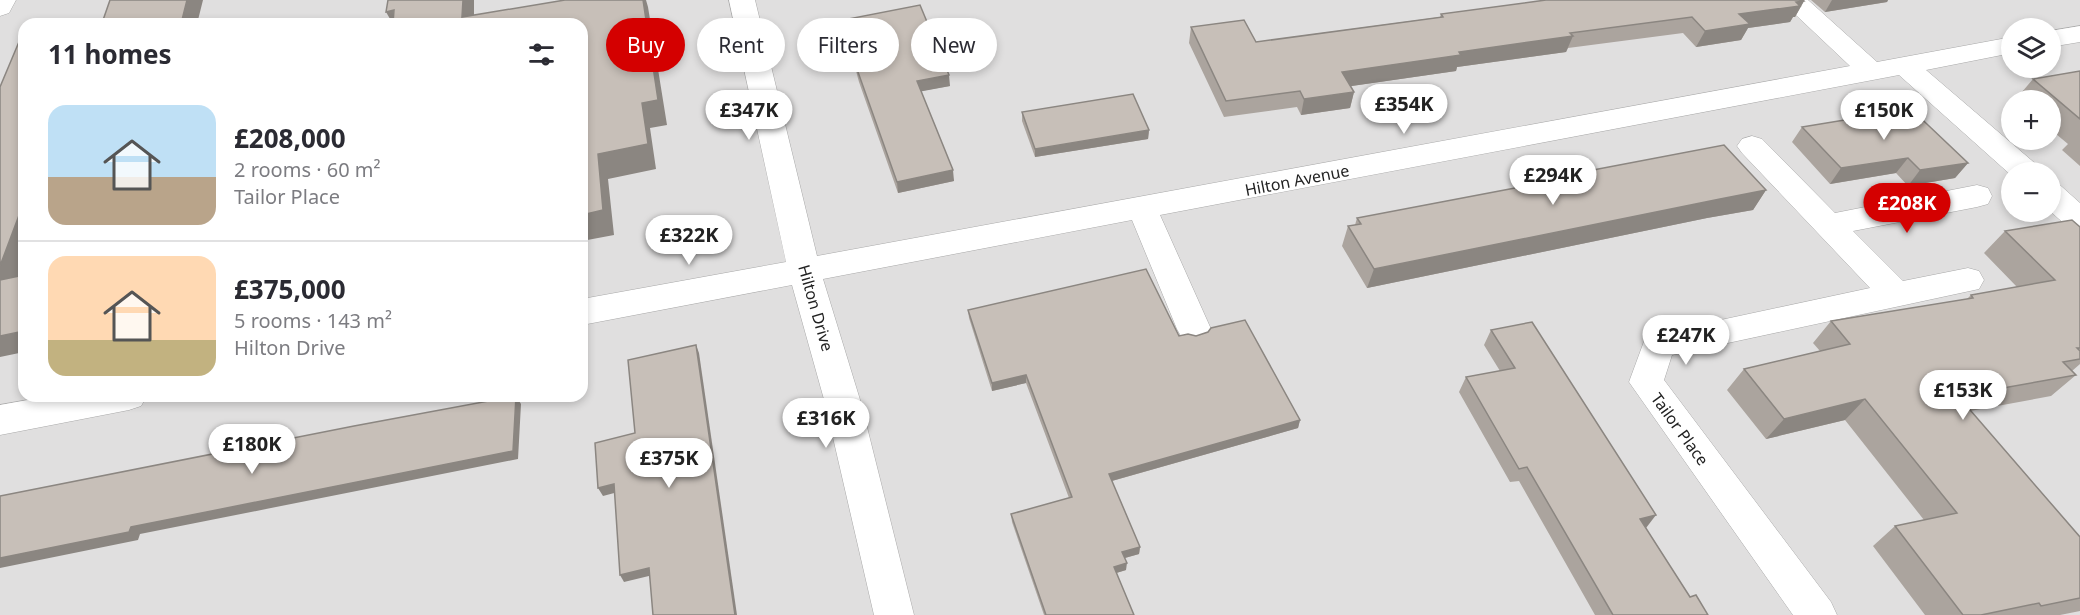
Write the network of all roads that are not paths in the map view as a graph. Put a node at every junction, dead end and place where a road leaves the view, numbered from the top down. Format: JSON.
{"nodes":[{"id":1,"x":3,"y":0,"type":"edge"},
{"id":2,"x":742,"y":0,"type":"edge"},
{"id":3,"x":1793,"y":0,"type":"edge"},
{"id":4,"x":0,"y":8,"type":"edge"},
{"id":5,"x":2080,"y":34,"type":"edge"},
{"id":6,"x":2061,"y":37,"type":"edge"},
{"id":7,"x":2001,"y":47,"type":"edge"},
{"id":8,"x":1903,"y":64,"type":"junction"},
{"id":9,"x":1870,"y":70,"type":"junction"},
{"id":10,"x":1752,"y":146,"type":"dead end"},
{"id":11,"x":2015,"y":162,"type":"edge"},
{"id":12,"x":1977,"y":196,"type":"dead end"},
{"id":13,"x":2061,"y":204,"type":"edge"},
{"id":14,"x":1142,"y":208,"type":"junction"},
{"id":15,"x":2080,"y":220,"type":"edge"},
{"id":16,"x":1828,"y":225,"type":"junction"},
{"id":17,"x":804,"y":270,"type":"junction"},
{"id":18,"x":1968,"y":280,"type":"dead end"},
{"id":19,"x":1895,"y":294,"type":"junction"},
{"id":20,"x":588,"y":311,"type":"edge"},
{"id":21,"x":1194,"y":329,"type":"dead end"},
{"id":22,"x":97,"y":402,"type":"edge"},
{"id":23,"x":0,"y":420,"type":"edge"},
{"id":24,"x":894,"y":615,"type":"edge"},
{"id":25,"x":1817,"y":615,"type":"edge"}],
"edges":[{"from":1,"to":4,"type":"street"},
{"from":2,"to":17,"type":"street","name":"Hilton Drive"},
{"from":3,"to":9,"type":"street"},
{"from":5,"to":6,"type":"street"},
{"from":7,"to":8,"type":"street","name":"Hilton Avenue"},
{"from":8,"to":9,"type":"street","name":"Hilton Avenue"},
{"from":8,"to":11,"type":"street"},
{"from":9,"to":14,"type":"street","name":"Hilton Avenue"},
{"from":10,"to":16,"type":"street"},
{"from":12,"to":16,"type":"street"},
{"from":13,"to":15,"type":"street"},
{"from":14,"to":17,"type":"street","name":"Hilton Avenue"},
{"from":14,"to":21,"type":"street"},
{"from":16,"to":19,"type":"street"},
{"from":17,"to":20,"type":"street","name":"Hilton Avenue"},
{"from":17,"to":24,"type":"street","name":"Hilton Drive"},
{"from":18,"to":19,"type":"street","name":"Tailor Place"},
{"from":19,"to":25,"type":"street","name":"Tailor Place"},
{"from":22,"to":23,"type":"street"}]}
